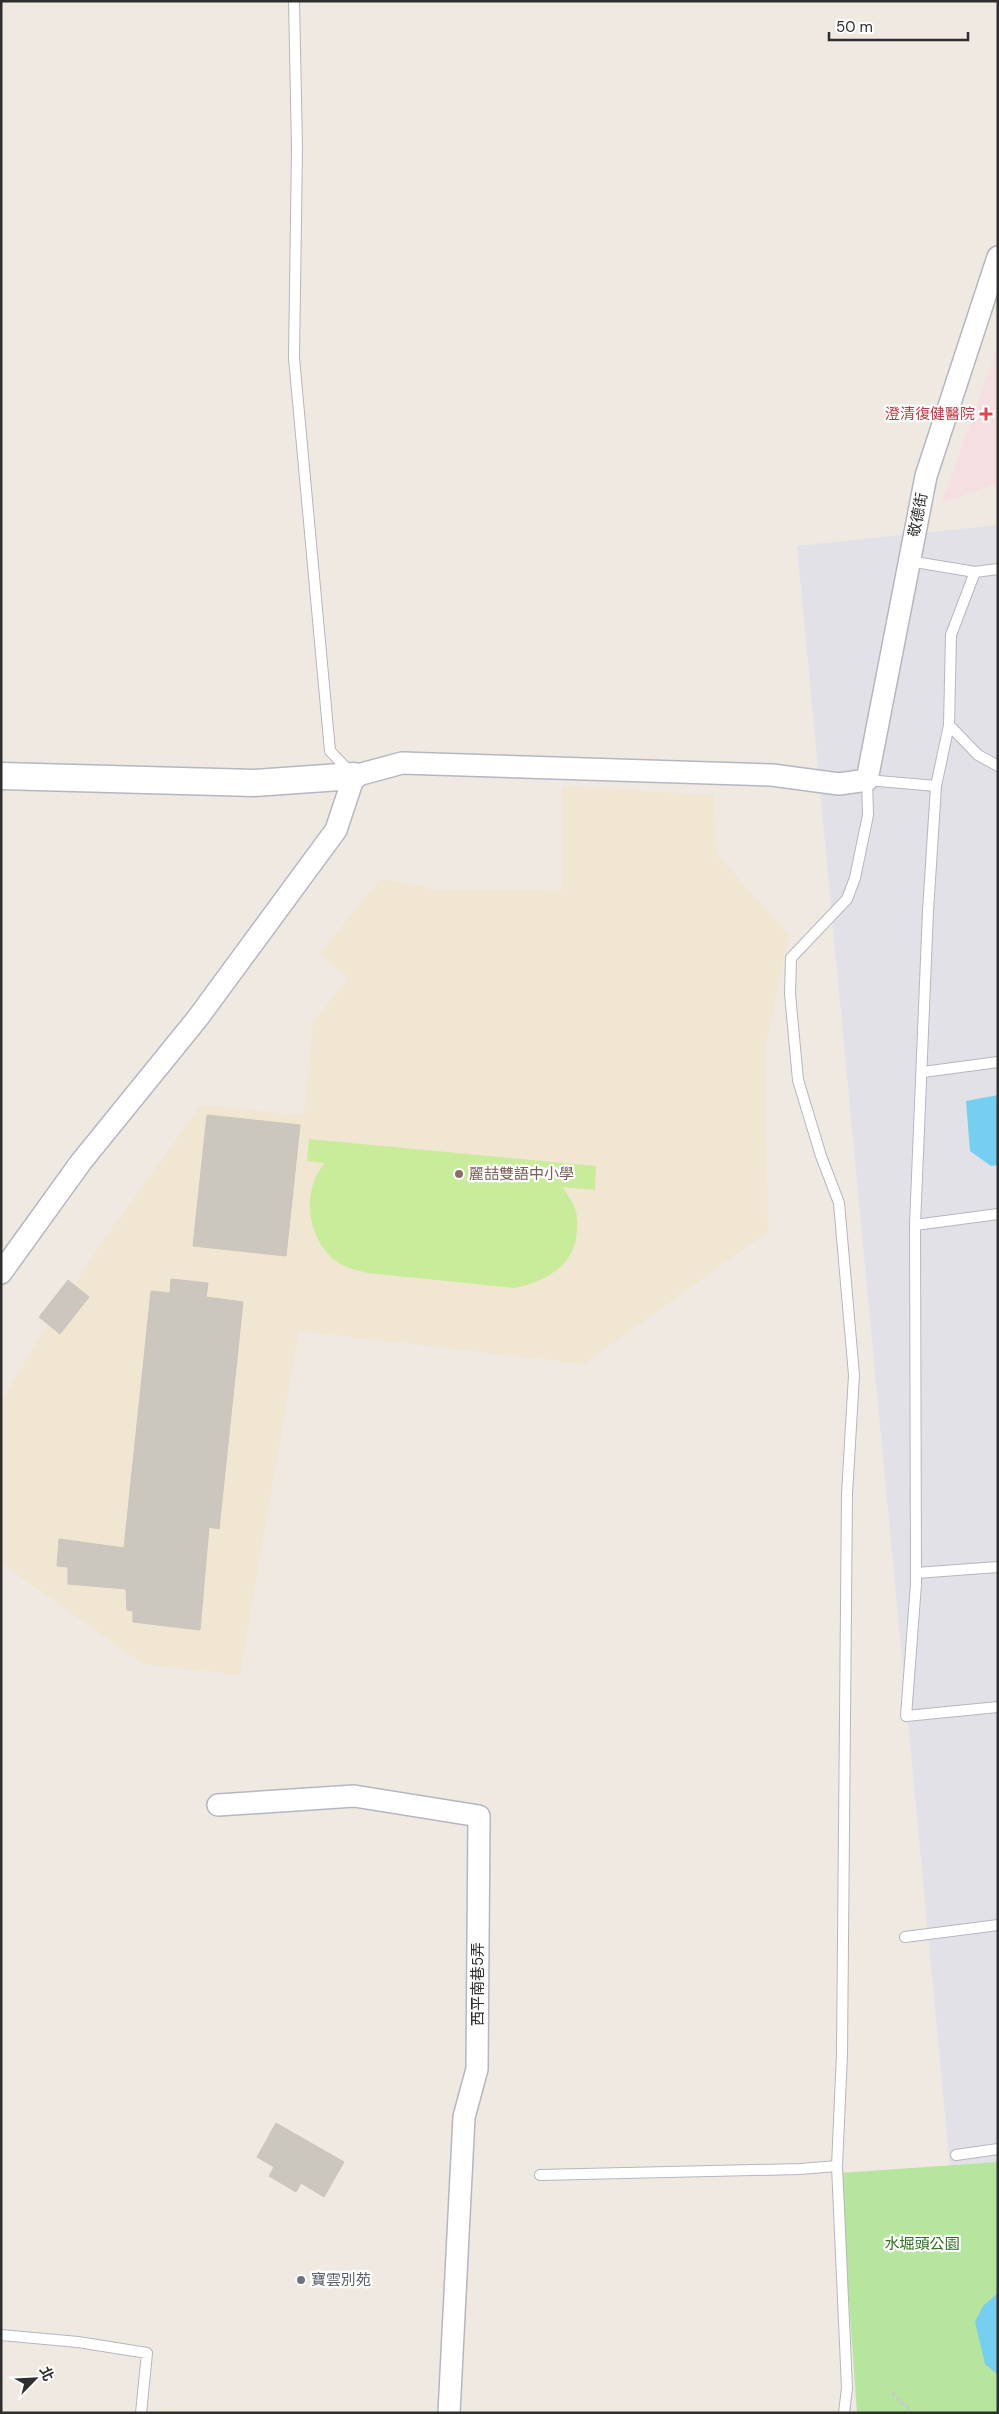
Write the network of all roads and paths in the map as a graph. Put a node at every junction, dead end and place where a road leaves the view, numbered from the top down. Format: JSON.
{"nodes":[{"id":1,"x":294,"y":1,"type":"edge"},
{"id":2,"x":998,"y":257,"type":"edge"},
{"id":3,"x":909,"y":561,"type":"junction"},
{"id":4,"x":998,"y":569,"type":"edge"},
{"id":5,"x":975,"y":572,"type":"junction"},
{"id":6,"x":949,"y":725,"type":"junction"},
{"id":7,"x":998,"y":766,"type":"edge"},
{"id":8,"x":1,"y":776,"type":"edge"},
{"id":9,"x":354,"y":776,"type":"junction"},
{"id":10,"x":867,"y":780,"type":"junction"},
{"id":11,"x":936,"y":786,"type":"junction"},
{"id":12,"x":998,"y":1062,"type":"edge"},
{"id":13,"x":923,"y":1072,"type":"junction"},
{"id":14,"x":998,"y":1214,"type":"edge"},
{"id":15,"x":915,"y":1225,"type":"junction"},
{"id":16,"x":1,"y":1272,"type":"edge"},
{"id":17,"x":998,"y":1567,"type":"edge"},
{"id":18,"x":916,"y":1574,"type":"junction"},
{"id":19,"x":998,"y":1707,"type":"edge"},
{"id":20,"x":218,"y":1805,"type":"dead end"},
{"id":21,"x":998,"y":1925,"type":"edge"},
{"id":22,"x":905,"y":1937,"type":"dead end"},
{"id":23,"x":998,"y":2149,"type":"edge"},
{"id":24,"x":956,"y":2155,"type":"dead end"},
{"id":25,"x":837,"y":2166,"type":"junction"},
{"id":26,"x":540,"y":2175,"type":"dead end"},
{"id":27,"x":1,"y":2335,"type":"edge"},
{"id":28,"x":892,"y":2393,"type":"dead end"},
{"id":29,"x":141,"y":2413,"type":"edge"},
{"id":30,"x":449,"y":2413,"type":"edge"},
{"id":31,"x":844,"y":2413,"type":"edge"},
{"id":32,"x":913,"y":2413,"type":"edge"}],
"edges":[{"from":1,"to":9,"type":"lane"},
{"from":2,"to":3,"type":"street","name":"敬德街"},
{"from":3,"to":5,"type":"lane"},
{"from":3,"to":10,"type":"street","name":"敬德街"},
{"from":4,"to":5,"type":"lane"},
{"from":5,"to":6,"type":"lane"},
{"from":6,"to":7,"type":"lane"},
{"from":6,"to":11,"type":"lane"},
{"from":8,"to":9,"type":"street"},
{"from":9,"to":10,"type":"street"},
{"from":9,"to":16,"type":"street"},
{"from":10,"to":11,"type":"lane"},
{"from":10,"to":25,"type":"lane"},
{"from":11,"to":13,"type":"lane"},
{"from":12,"to":13,"type":"lane"},
{"from":13,"to":15,"type":"lane"},
{"from":14,"to":15,"type":"lane"},
{"from":15,"to":18,"type":"lane"},
{"from":17,"to":18,"type":"lane"},
{"from":18,"to":19,"type":"lane"},
{"from":20,"to":30,"type":"street","name":"西平南巷5弄"},
{"from":21,"to":22,"type":"lane"},
{"from":23,"to":24,"type":"lane"},
{"from":25,"to":26,"type":"lane"},
{"from":25,"to":31,"type":"lane"},
{"from":27,"to":29,"type":"lane"},
{"from":28,"to":32,"type":"path"}]}
